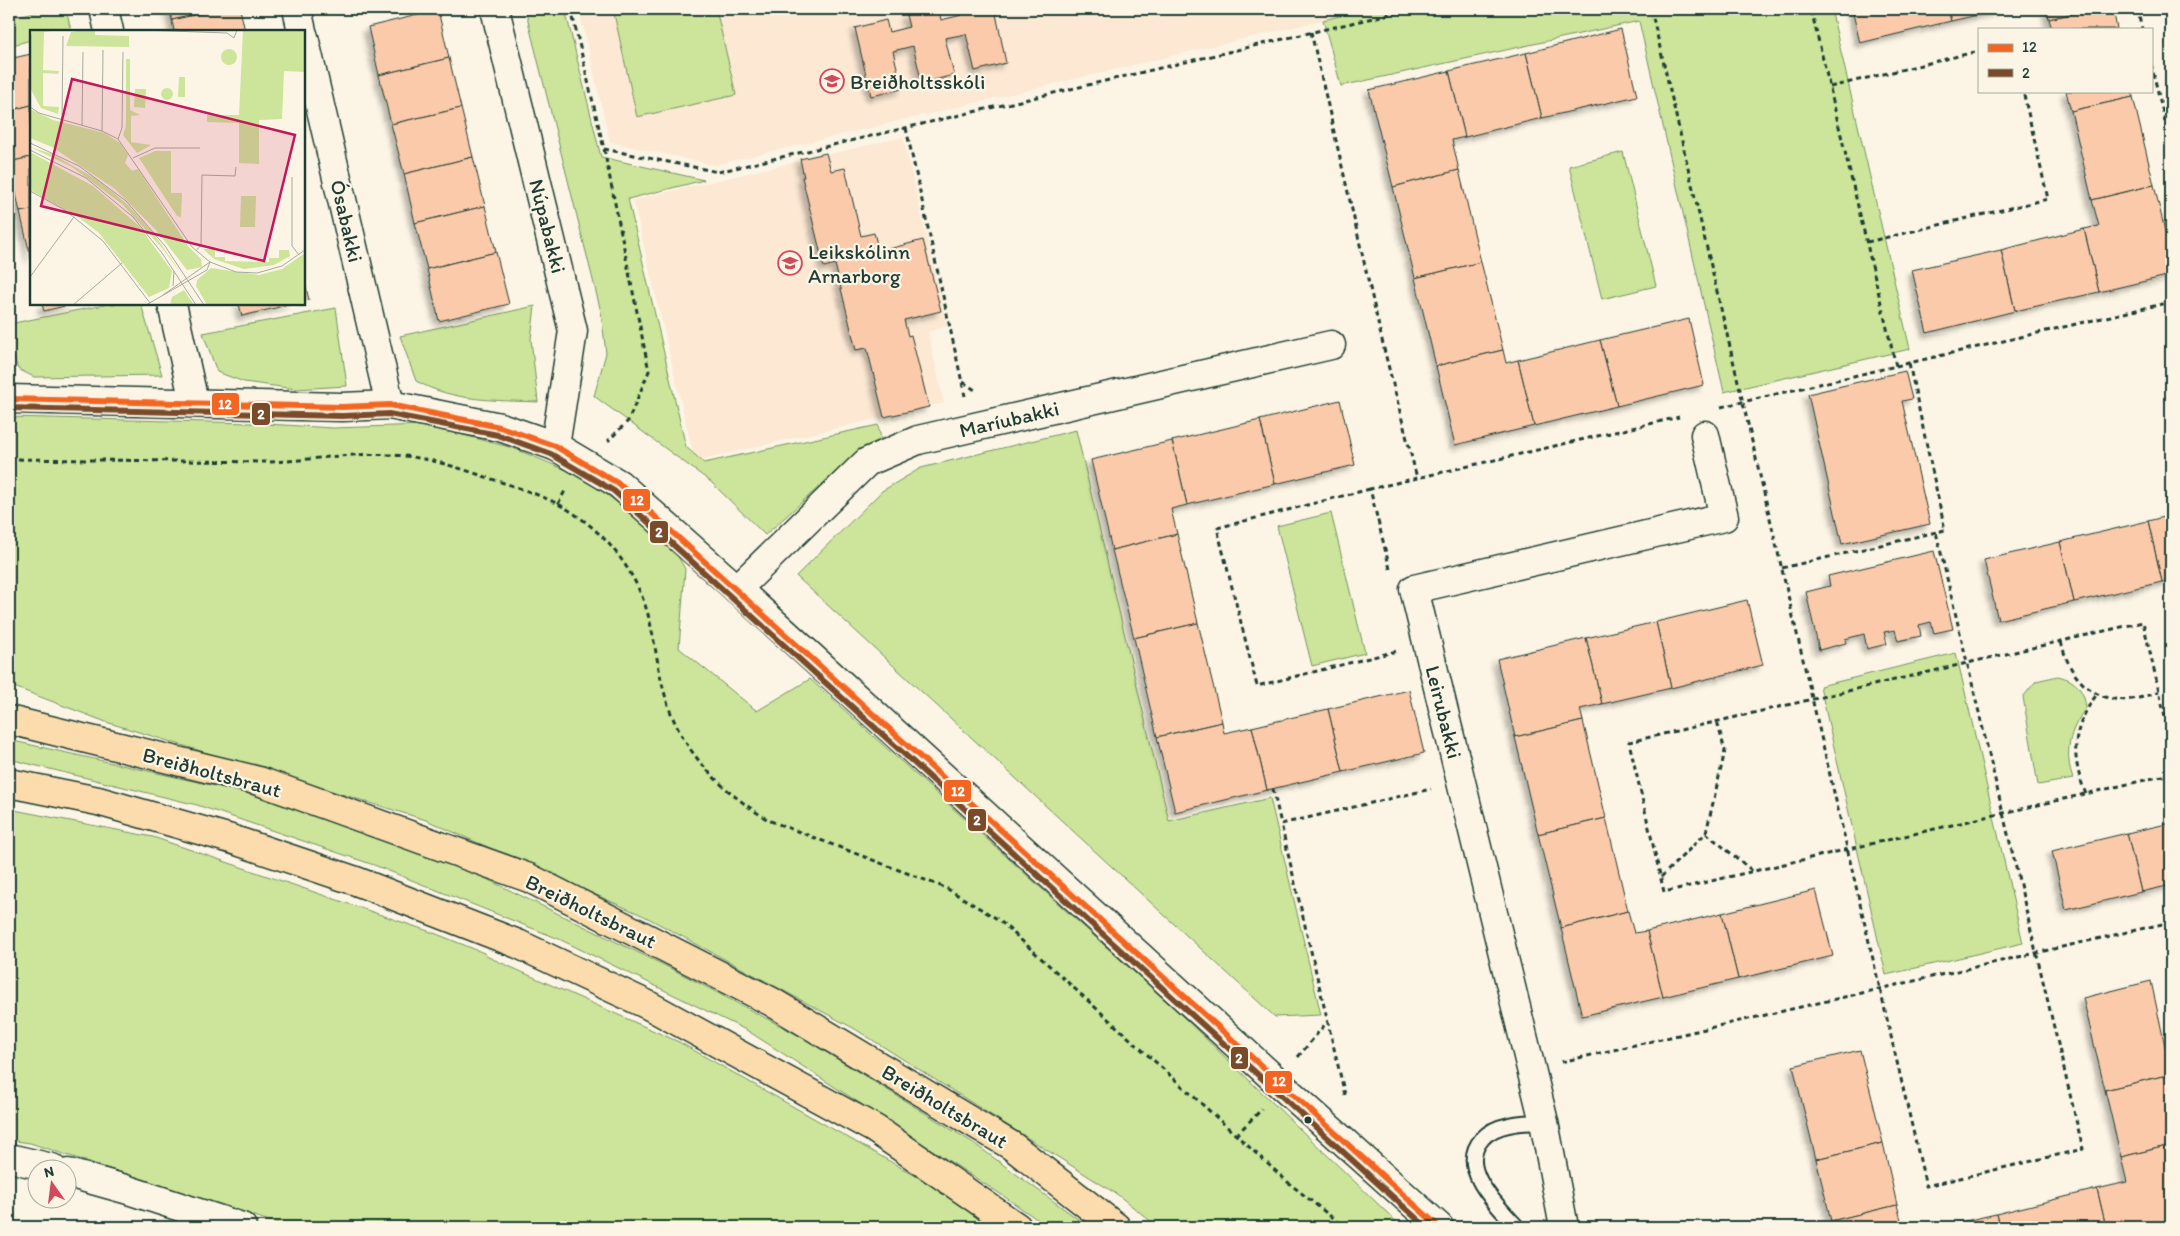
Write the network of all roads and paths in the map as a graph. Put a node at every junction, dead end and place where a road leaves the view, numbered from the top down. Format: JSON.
{"nodes":[{"id":1,"x":104,"y":9,"type":"edge"},
{"id":2,"x":297,"y":9,"type":"edge"},
{"id":3,"x":495,"y":9,"type":"edge"},
{"id":4,"x":571,"y":9,"type":"edge"},
{"id":5,"x":1411,"y":9,"type":"edge"},
{"id":6,"x":1651,"y":9,"type":"edge"},
{"id":7,"x":1811,"y":9,"type":"edge"},
{"id":8,"x":2137,"y":9,"type":"edge"},
{"id":9,"x":2142,"y":28,"type":"edge"},
{"id":10,"x":109,"y":30,"type":"edge"},
{"id":11,"x":302,"y":30,"type":"edge"},
{"id":12,"x":1311,"y":32,"type":"junction"},
{"id":13,"x":305,"y":41,"type":"edge"},
{"id":14,"x":1978,"y":52,"type":"edge"},
{"id":15,"x":2152,"y":68,"type":"edge"},
{"id":16,"x":1830,"y":87,"type":"junction"},
{"id":17,"x":2023,"y":92,"type":"edge"},
{"id":18,"x":906,"y":128,"type":"junction"},
{"id":19,"x":2171,"y":144,"type":"edge"},
{"id":20,"x":604,"y":149,"type":"junction"},
{"id":21,"x":1867,"y":242,"type":"junction"},
{"id":22,"x":2171,"y":302,"type":"edge"},
{"id":23,"x":172,"y":305,"type":"edge"},
{"id":24,"x":1331,"y":345,"type":"dead end"},
{"id":25,"x":1908,"y":363,"type":"junction"},
{"id":26,"x":1896,"y":366,"type":"junction"},
{"id":27,"x":9,"y":399,"type":"edge"},
{"id":28,"x":966,"y":400,"type":"dead end"},
{"id":29,"x":194,"y":402,"type":"junction"},
{"id":30,"x":1743,"y":402,"type":"junction"},
{"id":31,"x":390,"y":405,"type":"junction"},
{"id":32,"x":1714,"y":409,"type":"dead end"},
{"id":33,"x":1685,"y":415,"type":"dead end"},
{"id":34,"x":617,"y":432,"type":"dead end"},
{"id":35,"x":1705,"y":435,"type":"dead end"},
{"id":36,"x":556,"y":446,"type":"junction"},
{"id":37,"x":9,"y":459,"type":"edge"},
{"id":38,"x":1417,"y":478,"type":"junction"},
{"id":39,"x":1370,"y":489,"type":"junction"},
{"id":40,"x":1936,"y":532,"type":"junction"},
{"id":41,"x":1782,"y":568,"type":"junction"},
{"id":42,"x":1391,"y":573,"type":"dead end"},
{"id":43,"x":737,"y":588,"type":"junction"},
{"id":44,"x":2061,"y":641,"type":"junction"},
{"id":45,"x":1429,"y":650,"type":"junction"},
{"id":46,"x":1967,"y":663,"type":"junction"},
{"id":47,"x":2159,"y":691,"type":"junction"},
{"id":48,"x":2097,"y":694,"type":"junction"},
{"id":49,"x":1812,"y":699,"type":"junction"},
{"id":50,"x":9,"y":720,"type":"edge"},
{"id":51,"x":1717,"y":721,"type":"junction"},
{"id":52,"x":2171,"y":743,"type":"edge"},
{"id":53,"x":2171,"y":774,"type":"edge"},
{"id":54,"x":1461,"y":782,"type":"junction"},
{"id":55,"x":9,"y":783,"type":"edge"},
{"id":56,"x":1273,"y":789,"type":"dead end"},
{"id":57,"x":2086,"y":794,"type":"junction"},
{"id":58,"x":2003,"y":813,"type":"junction"},
{"id":59,"x":1281,"y":824,"type":"junction"},
{"id":60,"x":1706,"y":833,"type":"junction"},
{"id":61,"x":1848,"y":850,"type":"junction"},
{"id":62,"x":1754,"y":872,"type":"junction"},
{"id":63,"x":1660,"y":877,"type":"junction"},
{"id":64,"x":2171,"y":922,"type":"edge"},
{"id":65,"x":2036,"y":954,"type":"junction"},
{"id":66,"x":1880,"y":989,"type":"junction"},
{"id":67,"x":1328,"y":1022,"type":"junction"},
{"id":68,"x":1300,"y":1054,"type":"dead end"},
{"id":69,"x":1531,"y":1069,"type":"junction"},
{"id":70,"x":1345,"y":1095,"type":"dead end"},
{"id":71,"x":1266,"y":1104,"type":"dead end"},
{"id":72,"x":1544,"y":1122,"type":"junction"},
{"id":73,"x":1236,"y":1135,"type":"junction"},
{"id":74,"x":9,"y":1158,"type":"edge"},
{"id":75,"x":28,"y":1162,"type":"edge"},
{"id":76,"x":78,"y":1176,"type":"edge"},
{"id":77,"x":242,"y":1227,"type":"edge"},
{"id":78,"x":1017,"y":1227,"type":"edge"},
{"id":79,"x":1116,"y":1227,"type":"edge"},
{"id":80,"x":1344,"y":1227,"type":"edge"},
{"id":81,"x":1439,"y":1227,"type":"edge"},
{"id":82,"x":1517,"y":1227,"type":"edge"},
{"id":83,"x":1564,"y":1227,"type":"edge"}],
"edges":[{"from":1,"to":10,"type":"street"},
{"from":2,"to":11,"type":"street"},
{"from":3,"to":36,"type":"street","name":"Núpabakki"},
{"from":4,"to":20,"type":"path"},
{"from":5,"to":12,"type":"path"},
{"from":6,"to":30,"type":"path"},
{"from":7,"to":16,"type":"path"},
{"from":8,"to":9,"type":"path"},
{"from":12,"to":18,"type":"path"},
{"from":12,"to":38,"type":"path"},
{"from":13,"to":31,"type":"street","name":"Ósabakki"},
{"from":14,"to":16,"type":"path"},
{"from":15,"to":19,"type":"path"},
{"from":16,"to":21,"type":"path"},
{"from":17,"to":21,"type":"path"},
{"from":18,"to":20,"type":"path"},
{"from":18,"to":28,"type":"path"},
{"from":20,"to":34,"type":"path"},
{"from":21,"to":26,"type":"path"},
{"from":22,"to":25,"type":"path"},
{"from":23,"to":29,"type":"street"},
{"from":24,"to":43,"type":"street","name":"Maríubakki"},
{"from":25,"to":26,"type":"path"},
{"from":25,"to":40,"type":"path"},
{"from":26,"to":30,"type":"path"},
{"from":27,"to":29,"type":"street"},
{"from":29,"to":31,"type":"street"},
{"from":30,"to":32,"type":"path"},
{"from":30,"to":41,"type":"path"},
{"from":31,"to":36,"type":"street"},
{"from":33,"to":38,"type":"path"},
{"from":35,"to":45,"type":"street","name":"Leirubakki"},
{"from":36,"to":43,"type":"street"},
{"from":37,"to":73,"type":"path"},
{"from":38,"to":39,"type":"path"},
{"from":39,"to":42,"type":"path"},
{"from":39,"to":45,"type":"path"},
{"from":40,"to":41,"type":"path"},
{"from":40,"to":46,"type":"path"},
{"from":41,"to":49,"type":"path"},
{"from":43,"to":81,"type":"street"},
{"from":44,"to":46,"type":"path"},
{"from":44,"to":47,"type":"path"},
{"from":44,"to":48,"type":"path"},
{"from":45,"to":54,"type":"street","name":"Leirubakki"},
{"from":46,"to":49,"type":"path"},
{"from":46,"to":58,"type":"path"},
{"from":47,"to":48,"type":"path"},
{"from":47,"to":52,"type":"path"},
{"from":48,"to":57,"type":"path"},
{"from":49,"to":51,"type":"path"},
{"from":49,"to":61,"type":"path"},
{"from":50,"to":79,"type":"main road","name":"Breiðholtsbraut"},
{"from":51,"to":60,"type":"path"},
{"from":51,"to":63,"type":"path"},
{"from":53,"to":57,"type":"path"},
{"from":54,"to":59,"type":"path"},
{"from":54,"to":69,"type":"street","name":"Leirubakki"},
{"from":55,"to":78,"type":"main road"},
{"from":56,"to":59,"type":"path"},
{"from":57,"to":58,"type":"path"},
{"from":58,"to":61,"type":"path"},
{"from":58,"to":65,"type":"path"},
{"from":59,"to":67,"type":"path"},
{"from":60,"to":62,"type":"path"},
{"from":60,"to":63,"type":"path"},
{"from":61,"to":62,"type":"path"},
{"from":61,"to":66,"type":"path"},
{"from":62,"to":63,"type":"path"},
{"from":64,"to":65,"type":"path"},
{"from":65,"to":66,"type":"path"},
{"from":65,"to":66,"type":"path"},
{"from":66,"to":69,"type":"path"},
{"from":67,"to":68,"type":"path"},
{"from":67,"to":70,"type":"path"},
{"from":69,"to":72,"type":"street","name":"Leirubakki"},
{"from":71,"to":73,"type":"path"},
{"from":72,"to":82,"type":"lane"},
{"from":72,"to":83,"type":"street","name":"Leirubakki"},
{"from":73,"to":80,"type":"path"},
{"from":74,"to":75,"type":"street"},
{"from":76,"to":77,"type":"street"}]}
